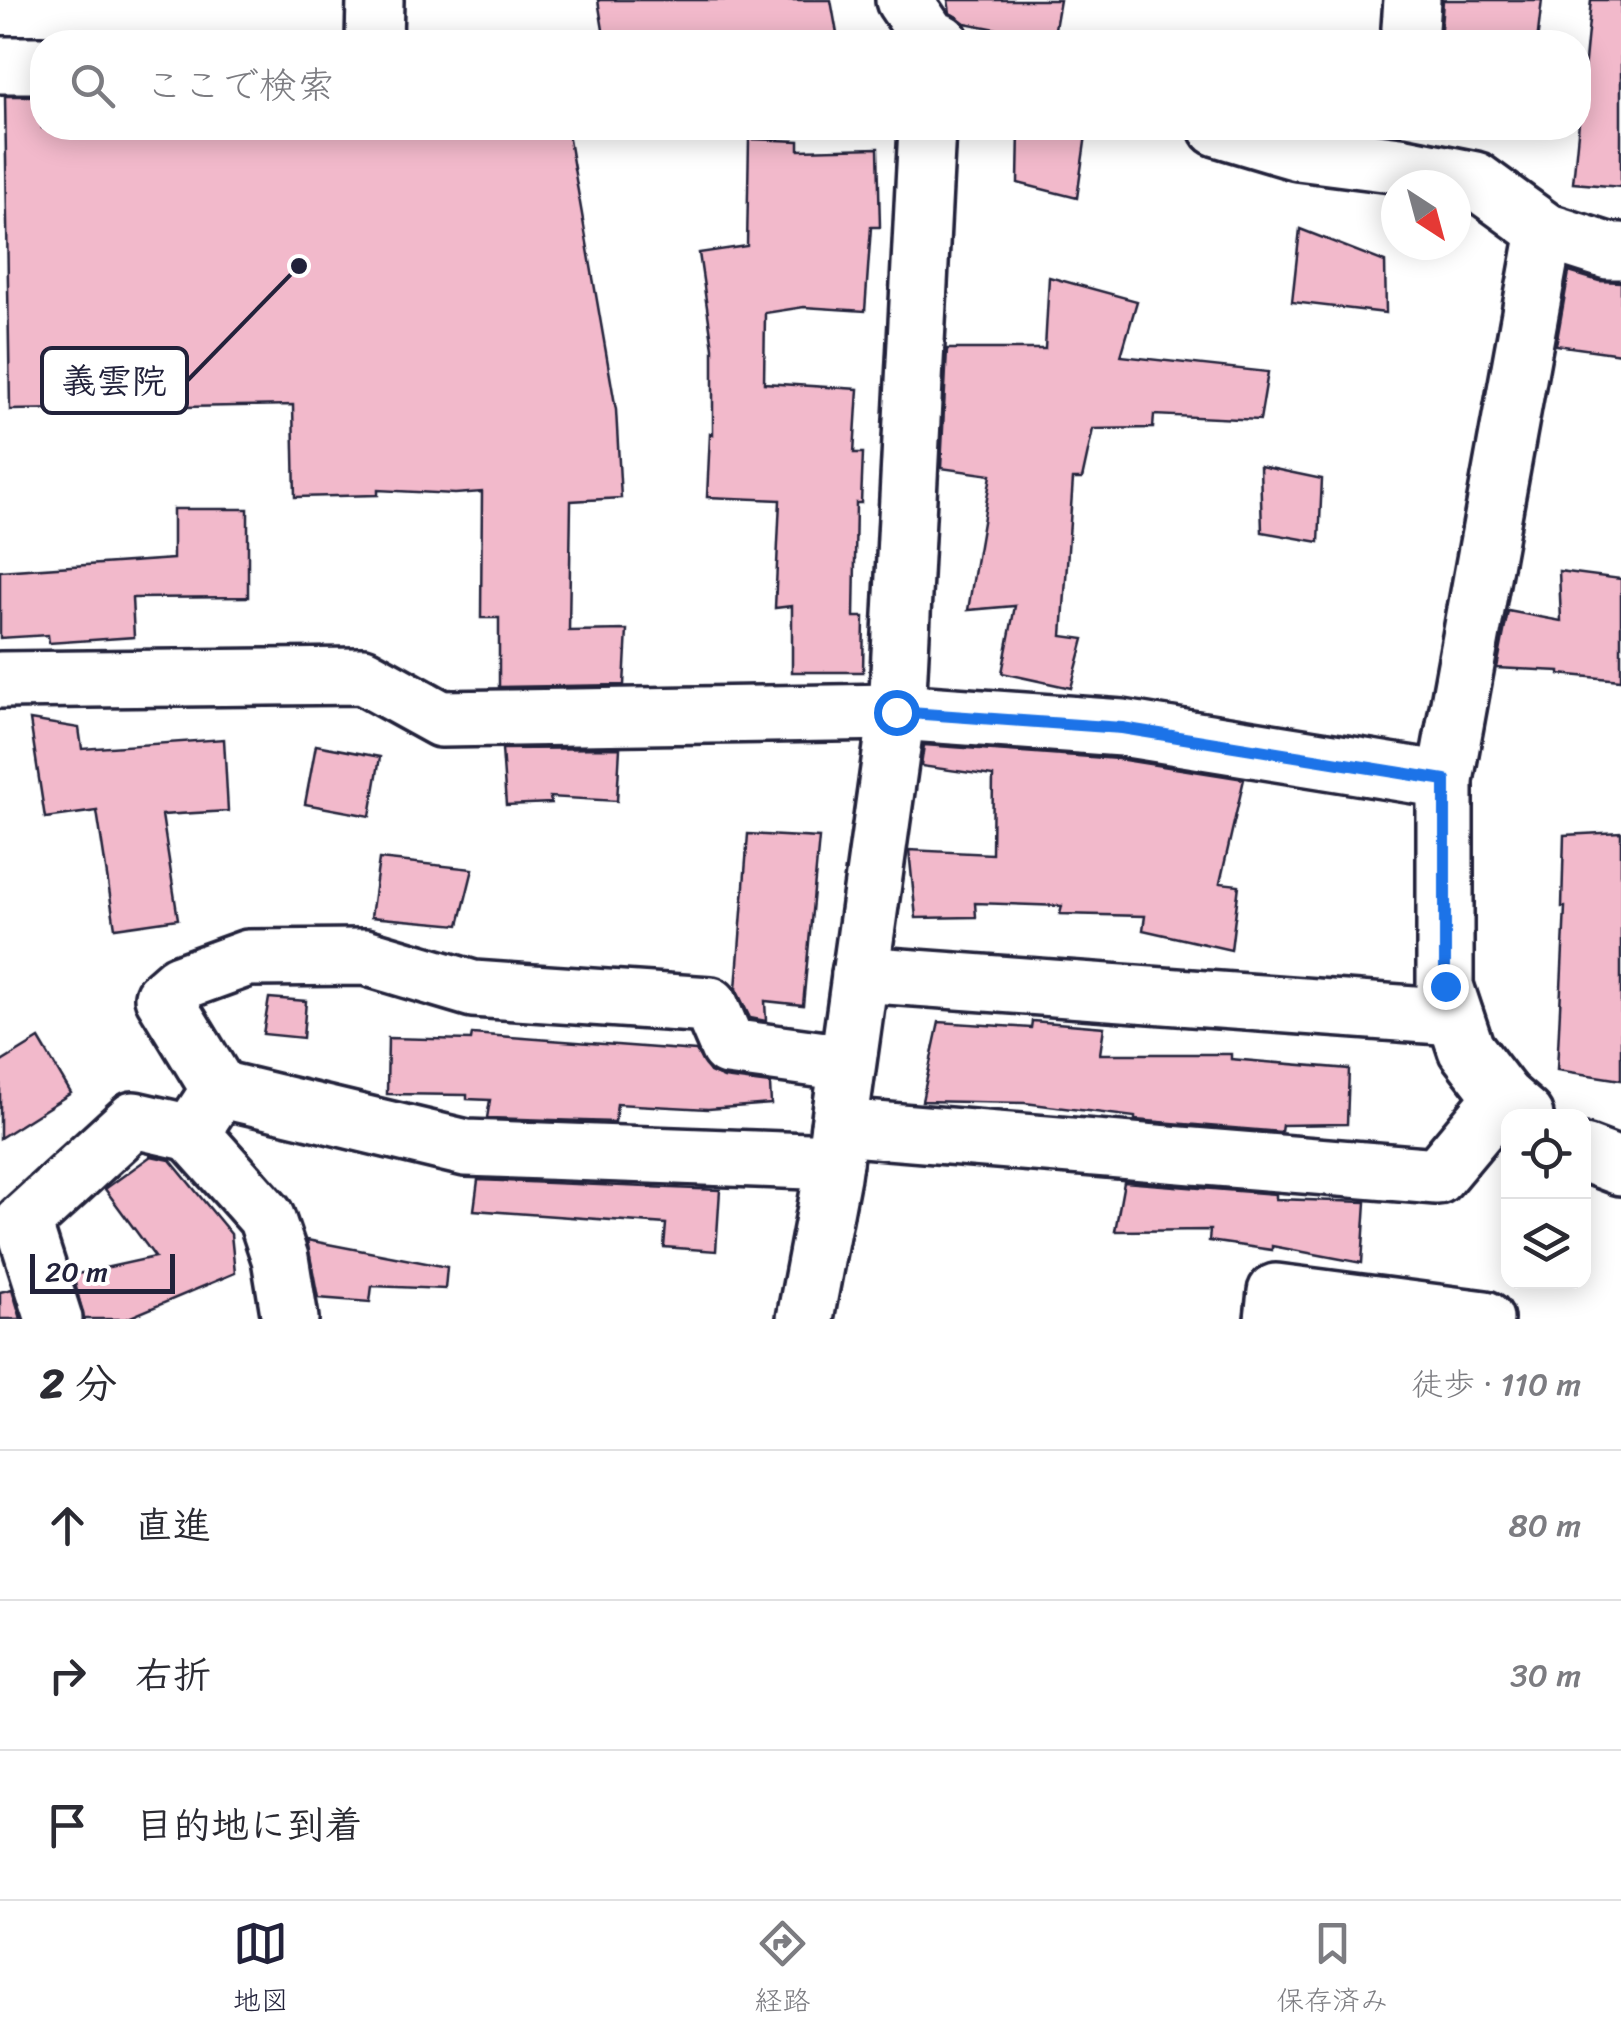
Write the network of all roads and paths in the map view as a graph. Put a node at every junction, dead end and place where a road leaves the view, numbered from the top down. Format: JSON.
{"nodes":[{"id":1,"x":375,"y":0,"type":"edge"},
{"id":2,"x":1412,"y":0,"type":"edge"},
{"id":3,"x":374,"y":30,"type":"edge"},
{"id":4,"x":1410,"y":30,"type":"edge"},
{"id":5,"x":0,"y":64,"type":"edge"},
{"id":6,"x":30,"y":65,"type":"edge"},
{"id":7,"x":926,"y":140,"type":"edge"},
{"id":8,"x":1258,"y":140,"type":"edge"},
{"id":9,"x":1402,"y":146,"type":"edge"},
{"id":10,"x":1545,"y":231,"type":"junction"},
{"id":11,"x":1621,"y":251,"type":"edge"},
{"id":12,"x":0,"y":680,"type":"edge"},
{"id":13,"x":896,"y":712,"type":"junction"},
{"id":14,"x":1445,"y":780,"type":"junction"},
{"id":15,"x":860,"y":974,"type":"junction"},
{"id":16,"x":1455,"y":1017,"type":"junction"},
{"id":17,"x":847,"y":1062,"type":"junction"},
{"id":18,"x":1514,"y":1107,"type":"edge"},
{"id":19,"x":205,"y":1111,"type":"junction"},
{"id":20,"x":836,"y":1145,"type":"junction"},
{"id":21,"x":1591,"y":1156,"type":"edge"},
{"id":22,"x":1621,"y":1167,"type":"edge"},
{"id":23,"x":54,"y":1319,"type":"edge"},
{"id":24,"x":290,"y":1319,"type":"edge"},
{"id":25,"x":805,"y":1319,"type":"edge"},
{"id":26,"x":1273,"y":1319,"type":"edge"},
{"id":27,"x":1485,"y":1319,"type":"edge"}],
"edges":[{"from":1,"to":3,"type":"street"},
{"from":2,"to":4,"type":"street"},
{"from":5,"to":6,"type":"street"},
{"from":7,"to":13,"type":"street"},
{"from":8,"to":9,"type":"street"},
{"from":9,"to":10,"type":"street"},
{"from":10,"to":11,"type":"street"},
{"from":10,"to":14,"type":"street"},
{"from":12,"to":13,"type":"street"},
{"from":13,"to":14,"type":"street"},
{"from":13,"to":15,"type":"street"},
{"from":14,"to":16,"type":"street"},
{"from":15,"to":16,"type":"street"},
{"from":15,"to":17,"type":"street"},
{"from":16,"to":18,"type":"street"},
{"from":17,"to":19,"type":"street"},
{"from":17,"to":20,"type":"street"},
{"from":18,"to":20,"type":"street"},
{"from":19,"to":20,"type":"street"},
{"from":19,"to":23,"type":"street"},
{"from":19,"to":24,"type":"street"},
{"from":20,"to":25,"type":"street"},
{"from":21,"to":22,"type":"street"},
{"from":26,"to":27,"type":"street"}]}
